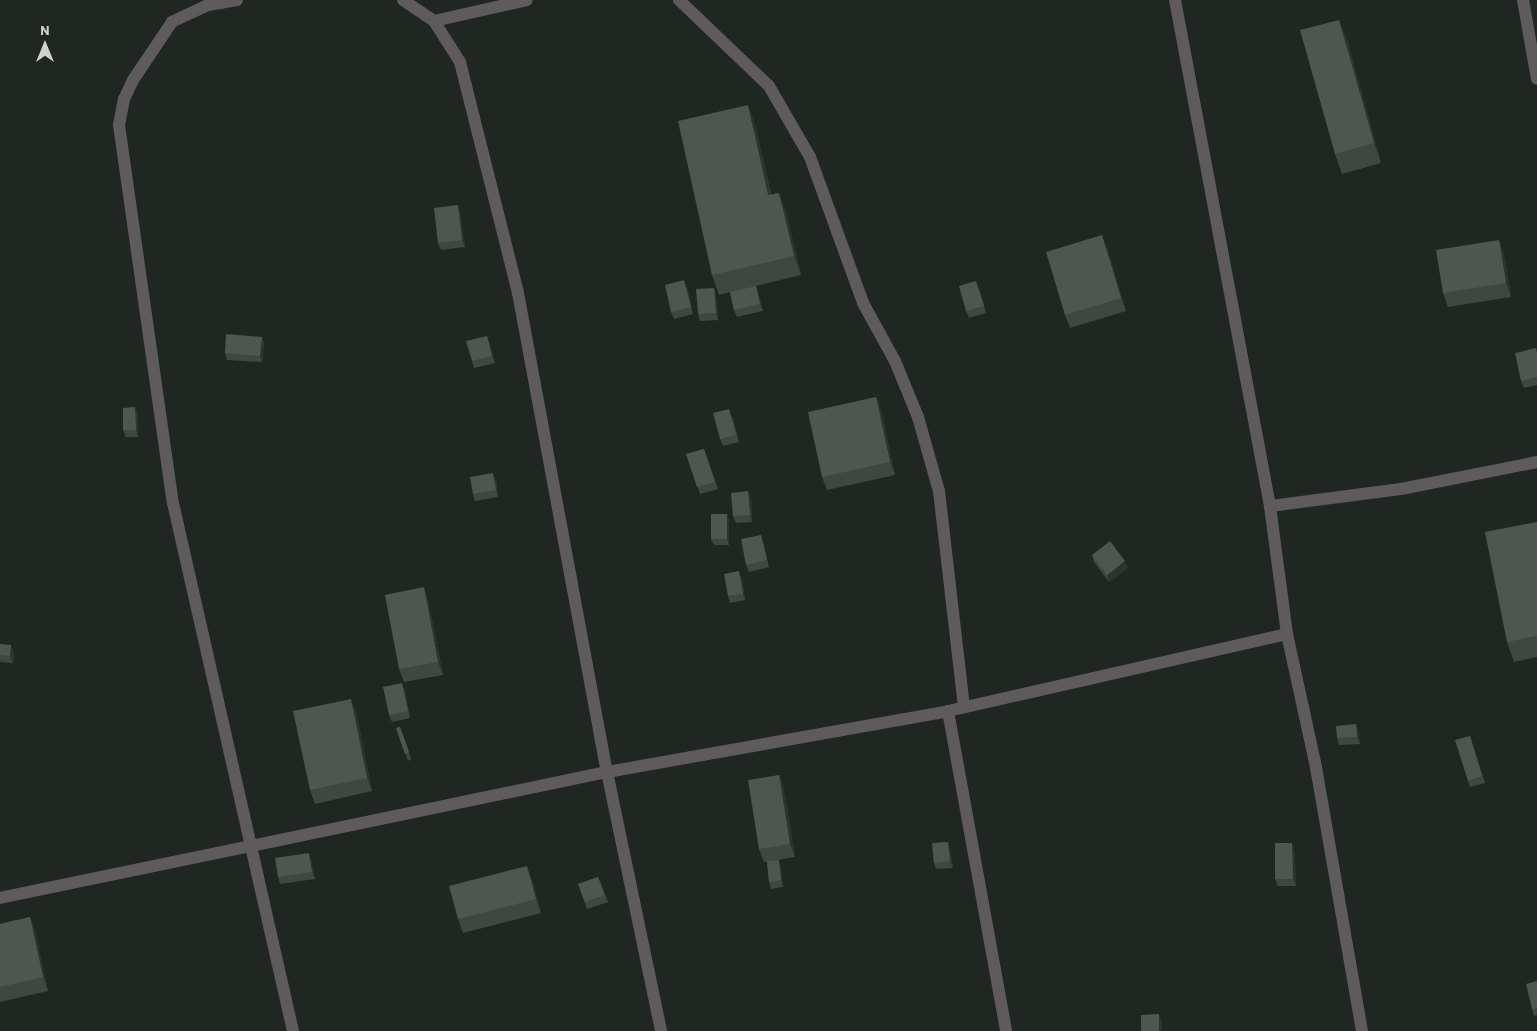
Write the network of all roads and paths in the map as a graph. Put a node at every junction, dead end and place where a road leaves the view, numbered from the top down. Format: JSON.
{"nodes":[{"id":1,"x":237,"y":0,"type":"edge"},
{"id":2,"x":403,"y":0,"type":"edge"},
{"id":3,"x":527,"y":0,"type":"edge"},
{"id":4,"x":679,"y":0,"type":"edge"},
{"id":5,"x":1175,"y":0,"type":"edge"},
{"id":6,"x":1523,"y":0,"type":"edge"},
{"id":7,"x":434,"y":21,"type":"junction"},
{"id":8,"x":1537,"y":79,"type":"edge"},
{"id":9,"x":1537,"y":462,"type":"edge"},
{"id":10,"x":1270,"y":506,"type":"junction"},
{"id":11,"x":1287,"y":634,"type":"junction"},
{"id":12,"x":964,"y":707,"type":"junction"},
{"id":13,"x":948,"y":711,"type":"junction"},
{"id":14,"x":607,"y":772,"type":"junction"},
{"id":15,"x":249,"y":846,"type":"junction"},
{"id":16,"x":0,"y":898,"type":"edge"},
{"id":17,"x":293,"y":1031,"type":"edge"},
{"id":18,"x":661,"y":1031,"type":"edge"},
{"id":19,"x":1006,"y":1031,"type":"edge"},
{"id":20,"x":1362,"y":1031,"type":"edge"}],
"edges":[{"from":1,"to":15,"type":"street"},
{"from":2,"to":7,"type":"street"},
{"from":3,"to":7,"type":"street"},
{"from":4,"to":12,"type":"street"},
{"from":5,"to":10,"type":"street"},
{"from":6,"to":8,"type":"street"},
{"from":7,"to":14,"type":"street"},
{"from":9,"to":10,"type":"street"},
{"from":10,"to":11,"type":"street"},
{"from":11,"to":12,"type":"street"},
{"from":11,"to":20,"type":"street"},
{"from":12,"to":13,"type":"street"},
{"from":13,"to":14,"type":"street"},
{"from":13,"to":19,"type":"street"},
{"from":14,"to":15,"type":"street"},
{"from":14,"to":18,"type":"street"},
{"from":15,"to":16,"type":"street"},
{"from":15,"to":17,"type":"street"}]}
